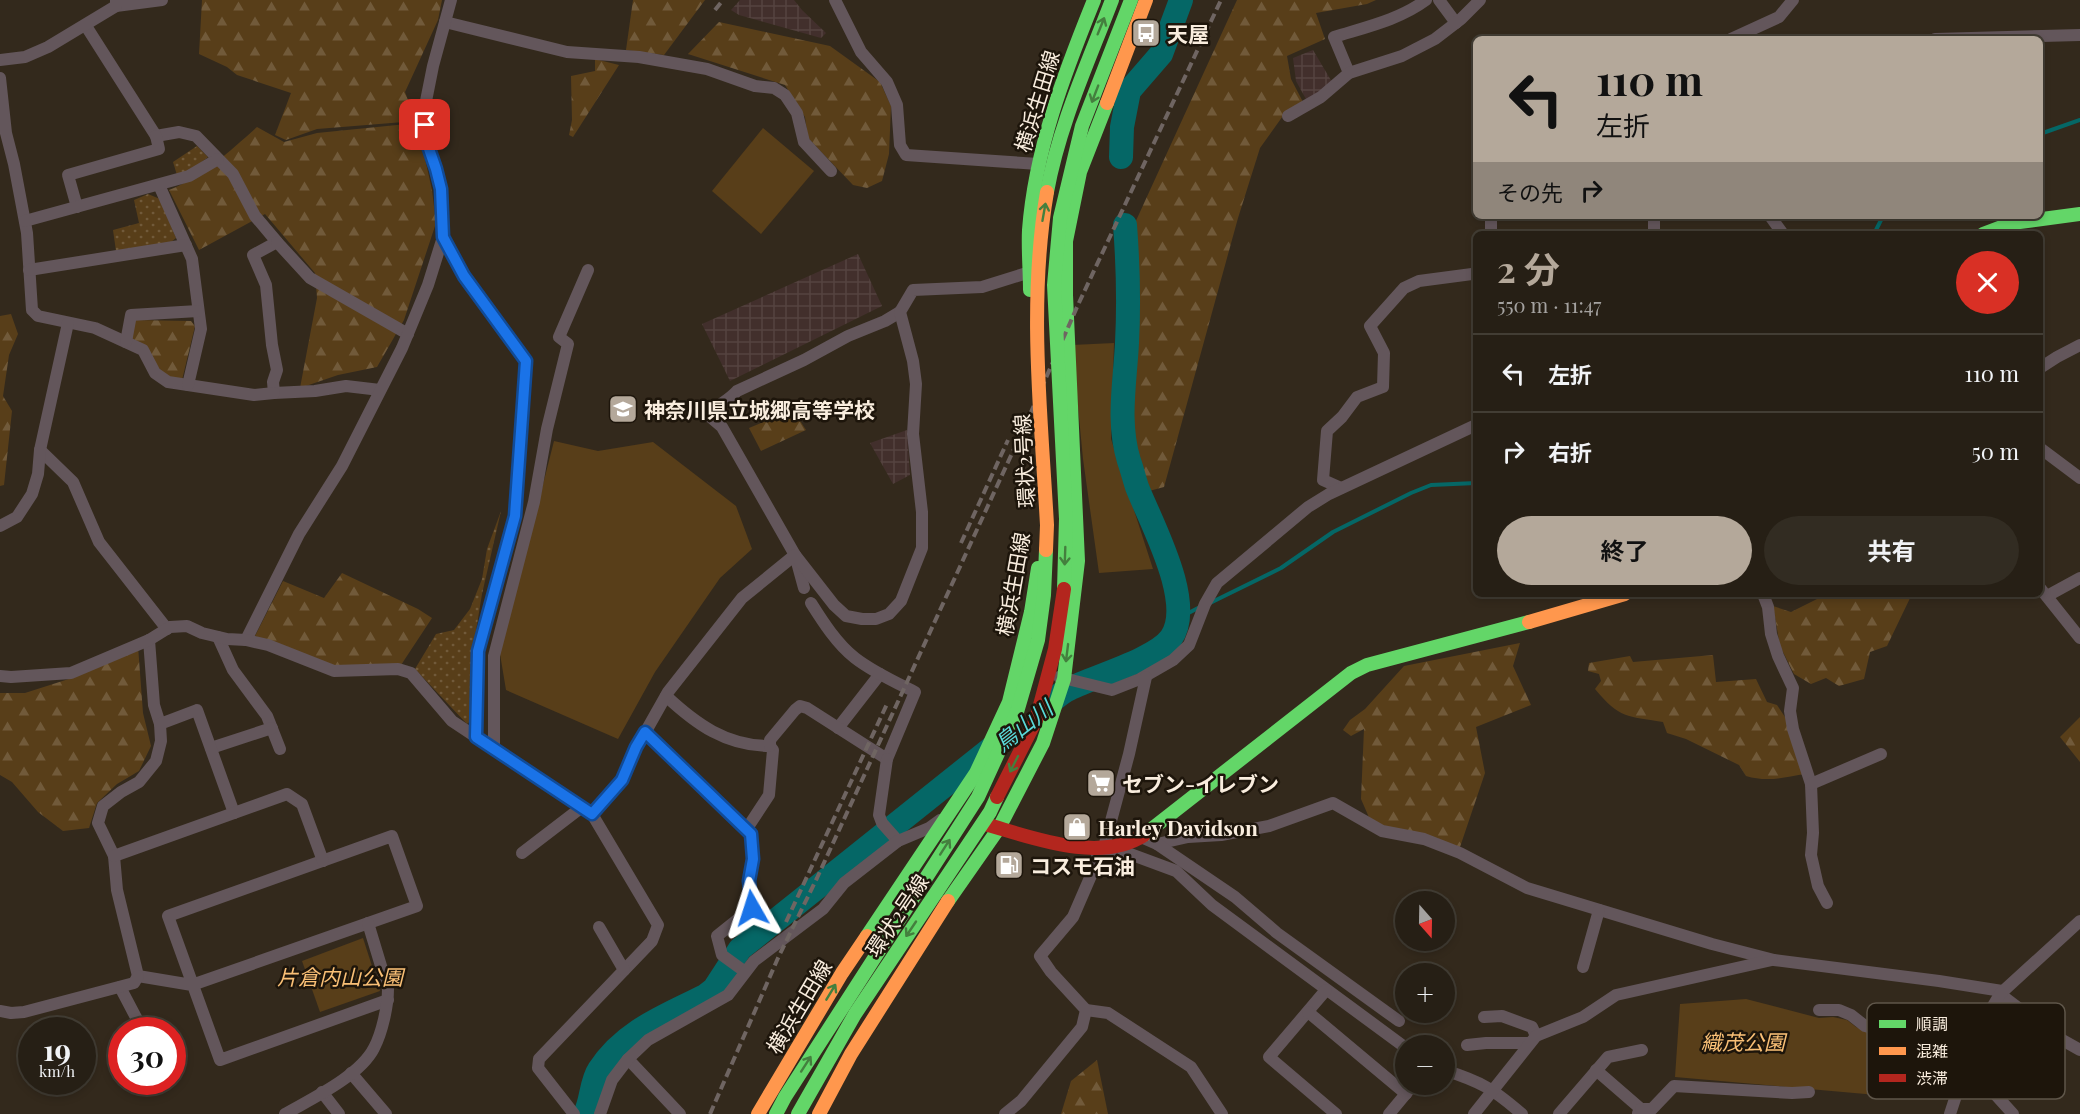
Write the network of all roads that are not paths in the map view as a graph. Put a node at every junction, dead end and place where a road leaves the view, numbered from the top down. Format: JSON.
{"nodes":[{"id":1,"x":162,"y":0,"type":"edge"},
{"id":2,"x":451,"y":0,"type":"edge"},
{"id":3,"x":835,"y":0,"type":"edge"},
{"id":4,"x":1094,"y":0,"type":"edge"},
{"id":5,"x":1112,"y":0,"type":"edge"},
{"id":6,"x":1131,"y":0,"type":"edge"},
{"id":7,"x":1146,"y":0,"type":"edge"},
{"id":8,"x":1426,"y":0,"type":"edge"},
{"id":9,"x":1439,"y":0,"type":"edge"},
{"id":10,"x":1480,"y":0,"type":"edge"},
{"id":11,"x":1793,"y":0,"type":"edge"},
{"id":12,"x":116,"y":3,"type":"edge"},
{"id":13,"x":445,"y":22,"type":"junction"},
{"id":14,"x":1456,"y":23,"type":"junction"},
{"id":15,"x":86,"y":26,"type":"junction"},
{"id":16,"x":2080,"y":35,"type":"edge"},
{"id":17,"x":1738,"y":36,"type":"edge"},
{"id":18,"x":2043,"y":36,"type":"edge"},
{"id":19,"x":0,"y":60,"type":"edge"},
{"id":20,"x":1349,"y":73,"type":"junction"},
{"id":21,"x":0,"y":78,"type":"edge"},
{"id":22,"x":1288,"y":116,"type":"dead end"},
{"id":23,"x":156,"y":136,"type":"junction"},
{"id":24,"x":218,"y":159,"type":"junction"},
{"id":25,"x":1038,"y":164,"type":"junction"},
{"id":26,"x":831,"y":171,"type":"dead end"},
{"id":27,"x":159,"y":185,"type":"junction"},
{"id":28,"x":77,"y":207,"type":"junction"},
{"id":29,"x":2080,"y":214,"type":"edge"},
{"id":30,"x":2042,"y":219,"type":"edge"},
{"id":31,"x":2043,"y":219,"type":"edge"},
{"id":32,"x":25,"y":221,"type":"junction"},
{"id":33,"x":1991,"y":231,"type":"edge"},
{"id":34,"x":443,"y":237,"type":"junction"},
{"id":35,"x":277,"y":242,"type":"junction"},
{"id":36,"x":186,"y":245,"type":"junction"},
{"id":37,"x":29,"y":270,"type":"junction"},
{"id":38,"x":588,"y":270,"type":"dead end"},
{"id":39,"x":1030,"y":272,"type":"junction"},
{"id":40,"x":1472,"y":274,"type":"dead end"},
{"id":41,"x":198,"y":311,"type":"junction"},
{"id":42,"x":900,"y":312,"type":"junction"},
{"id":43,"x":68,"y":323,"type":"junction"},
{"id":44,"x":408,"y":334,"type":"junction"},
{"id":45,"x":126,"y":342,"type":"junction"},
{"id":46,"x":2080,"y":345,"type":"edge"},
{"id":47,"x":2043,"y":366,"type":"edge"},
{"id":48,"x":188,"y":385,"type":"junction"},
{"id":49,"x":380,"y":390,"type":"junction"},
{"id":50,"x":274,"y":393,"type":"junction"},
{"id":51,"x":1473,"y":426,"type":"edge"},
{"id":52,"x":40,"y":450,"type":"junction"},
{"id":53,"x":2043,"y":450,"type":"edge"},
{"id":54,"x":2080,"y":478,"type":"edge"},
{"id":55,"x":1341,"y":488,"type":"junction"},
{"id":56,"x":0,"y":526,"type":"edge"},
{"id":57,"x":795,"y":555,"type":"junction"},
{"id":58,"x":2080,"y":578,"type":"edge"},
{"id":59,"x":804,"y":588,"type":"dead end"},
{"id":60,"x":2043,"y":592,"type":"edge"},
{"id":61,"x":1614,"y":597,"type":"edge"},
{"id":62,"x":1764,"y":597,"type":"edge"},
{"id":63,"x":811,"y":603,"type":"dead end"},
{"id":64,"x":2075,"y":624,"type":"edge"},
{"id":65,"x":167,"y":629,"type":"junction"},
{"id":66,"x":218,"y":637,"type":"junction"},
{"id":67,"x":2080,"y":638,"type":"edge"},
{"id":68,"x":149,"y":640,"type":"junction"},
{"id":69,"x":246,"y":640,"type":"junction"},
{"id":70,"x":1018,"y":665,"type":"junction"},
{"id":71,"x":880,"y":674,"type":"junction"},
{"id":72,"x":0,"y":676,"type":"edge"},
{"id":73,"x":1146,"y":677,"type":"junction"},
{"id":74,"x":1064,"y":679,"type":"junction"},
{"id":75,"x":666,"y":696,"type":"junction"},
{"id":76,"x":160,"y":724,"type":"junction"},
{"id":77,"x":272,"y":728,"type":"junction"},
{"id":78,"x":838,"y":728,"type":"junction"},
{"id":79,"x":645,"y":732,"type":"junction"},
{"id":80,"x":476,"y":737,"type":"junction"},
{"id":81,"x":770,"y":746,"type":"junction"},
{"id":82,"x":211,"y":748,"type":"junction"},
{"id":83,"x":280,"y":749,"type":"dead end"},
{"id":84,"x":495,"y":749,"type":"junction"},
{"id":85,"x":1881,"y":754,"type":"dead end"},
{"id":86,"x":887,"y":759,"type":"junction"},
{"id":87,"x":1811,"y":784,"type":"junction"},
{"id":88,"x":587,"y":810,"type":"junction"},
{"id":89,"x":234,"y":813,"type":"junction"},
{"id":90,"x":949,"y":814,"type":"junction"},
{"id":91,"x":999,"y":828,"type":"junction"},
{"id":92,"x":746,"y":830,"type":"junction"},
{"id":93,"x":1141,"y":837,"type":"junction"},
{"id":94,"x":898,"y":841,"type":"junction"},
{"id":95,"x":1157,"y":844,"type":"junction"},
{"id":96,"x":1099,"y":847,"type":"junction"},
{"id":97,"x":522,"y":853,"type":"dead end"},
{"id":98,"x":114,"y":856,"type":"junction"},
{"id":99,"x":323,"y":861,"type":"junction"},
{"id":100,"x":1827,"y":903,"type":"dead end"},
{"id":101,"x":1599,"y":910,"type":"junction"},
{"id":102,"x":2080,"y":921,"type":"edge"},
{"id":103,"x":368,"y":923,"type":"junction"},
{"id":104,"x":599,"y":927,"type":"dead end"},
{"id":105,"x":1774,"y":960,"type":"junction"},
{"id":106,"x":1582,"y":967,"type":"dead end"},
{"id":107,"x":624,"y":970,"type":"junction"},
{"id":108,"x":744,"y":971,"type":"junction"},
{"id":109,"x":138,"y":975,"type":"junction"},
{"id":110,"x":192,"y":985,"type":"junction"},
{"id":111,"x":120,"y":987,"type":"junction"},
{"id":112,"x":1326,"y":990,"type":"junction"},
{"id":113,"x":2001,"y":993,"type":"junction"},
{"id":114,"x":388,"y":1000,"type":"junction"},
{"id":115,"x":1995,"y":1003,"type":"edge"},
{"id":116,"x":2014,"y":1003,"type":"edge"},
{"id":117,"x":1086,"y":1010,"type":"junction"},
{"id":118,"x":1819,"y":1010,"type":"dead end"},
{"id":119,"x":0,"y":1011,"type":"edge"},
{"id":120,"x":1308,"y":1012,"type":"junction"},
{"id":121,"x":136,"y":1017,"type":"edge"},
{"id":122,"x":1484,"y":1017,"type":"dead end"},
{"id":123,"x":1395,"y":1018,"type":"edge"},
{"id":124,"x":1867,"y":1027,"type":"edge"},
{"id":125,"x":1395,"y":1040,"type":"edge"},
{"id":126,"x":1533,"y":1040,"type":"junction"},
{"id":127,"x":2065,"y":1041,"type":"edge"},
{"id":128,"x":1467,"y":1045,"type":"dead end"},
{"id":129,"x":1642,"y":1050,"type":"dead end"},
{"id":130,"x":2080,"y":1050,"type":"edge"},
{"id":131,"x":628,"y":1059,"type":"junction"},
{"id":132,"x":1596,"y":1070,"type":"junction"},
{"id":133,"x":351,"y":1073,"type":"junction"},
{"id":134,"x":1455,"y":1074,"type":"edge"},
{"id":135,"x":1395,"y":1078,"type":"edge"},
{"id":136,"x":1494,"y":1090,"type":"junction"},
{"id":137,"x":322,"y":1092,"type":"junction"},
{"id":138,"x":1809,"y":1092,"type":"dead end"},
{"id":139,"x":1405,"y":1095,"type":"edge"},
{"id":140,"x":1955,"y":1099,"type":"edge"},
{"id":141,"x":1999,"y":1099,"type":"edge"},
{"id":142,"x":1639,"y":1111,"type":"edge"},
{"id":143,"x":675,"y":1112,"type":"edge"},
{"id":144,"x":285,"y":1114,"type":"edge"},
{"id":145,"x":339,"y":1114,"type":"edge"},
{"id":146,"x":386,"y":1114,"type":"edge"},
{"id":147,"x":574,"y":1114,"type":"edge"},
{"id":148,"x":600,"y":1114,"type":"edge"},
{"id":149,"x":758,"y":1114,"type":"edge"},
{"id":150,"x":776,"y":1114,"type":"edge"},
{"id":151,"x":798,"y":1114,"type":"edge"},
{"id":152,"x":819,"y":1114,"type":"edge"},
{"id":153,"x":1005,"y":1114,"type":"edge"},
{"id":154,"x":1222,"y":1114,"type":"edge"},
{"id":155,"x":1336,"y":1114,"type":"edge"},
{"id":156,"x":1389,"y":1114,"type":"edge"},
{"id":157,"x":1474,"y":1114,"type":"edge"},
{"id":158,"x":1522,"y":1114,"type":"edge"},
{"id":159,"x":1559,"y":1114,"type":"edge"},
{"id":160,"x":1950,"y":1114,"type":"edge"},
{"id":161,"x":2013,"y":1114,"type":"edge"}],
"edges":[{"from":1,"to":12,"type":"street"},
{"from":2,"to":13,"type":"street"},
{"from":3,"to":25,"type":"street"},
{"from":4,"to":25,"type":"main road","name":"横浜生田線"},
{"from":150,"to":5,"type":"main road","name":"環状2号線","one_way":true,"bridge":true},
{"from":6,"to":151,"type":"main road","name":"環状2号線","one_way":true,"bridge":true},
{"from":7,"to":74,"type":"main road","one_way":true},
{"from":8,"to":20,"type":"street"},
{"from":9,"to":14,"type":"street"},
{"from":10,"to":14,"type":"street"},
{"from":11,"to":17,"type":"street"},
{"from":12,"to":15,"type":"street"},
{"from":13,"to":26,"type":"street"},
{"from":13,"to":34,"type":"street"},
{"from":14,"to":20,"type":"street"},
{"from":15,"to":19,"type":"street"},
{"from":15,"to":23,"type":"street"},
{"from":16,"to":18,"type":"street"},
{"from":20,"to":22,"type":"street"},
{"from":21,"to":32,"type":"street"},
{"from":23,"to":24,"type":"street"},
{"from":23,"to":28,"type":"street"},
{"from":24,"to":27,"type":"street"},
{"from":24,"to":35,"type":"street"},
{"from":25,"to":39,"type":"main road","name":"横浜生田線"},
{"from":27,"to":28,"type":"street"},
{"from":27,"to":36,"type":"street"},
{"from":28,"to":32,"type":"street"},
{"from":29,"to":31,"type":"main road"},
{"from":30,"to":33,"type":"main road"},
{"from":32,"to":37,"type":"street"},
{"from":34,"to":44,"type":"street"},
{"from":34,"to":80,"type":"street"},
{"from":35,"to":44,"type":"street"},
{"from":35,"to":50,"type":"street"},
{"from":36,"to":37,"type":"street"},
{"from":36,"to":41,"type":"street"},
{"from":37,"to":43,"type":"street"},
{"from":38,"to":84,"type":"street"},
{"from":39,"to":42,"type":"street"},
{"from":39,"to":70,"type":"main road","name":"横浜生田線"},
{"from":40,"to":55,"type":"street"},
{"from":41,"to":45,"type":"street"},
{"from":41,"to":48,"type":"street"},
{"from":42,"to":57,"type":"street"},
{"from":42,"to":57,"type":"street"},
{"from":43,"to":45,"type":"street"},
{"from":43,"to":52,"type":"street"},
{"from":44,"to":49,"type":"street"},
{"from":45,"to":48,"type":"street"},
{"from":46,"to":47,"type":"street"},
{"from":48,"to":50,"type":"street"},
{"from":49,"to":50,"type":"street"},
{"from":49,"to":69,"type":"street"},
{"from":51,"to":55,"type":"street"},
{"from":52,"to":56,"type":"street"},
{"from":52,"to":65,"type":"street"},
{"from":53,"to":54,"type":"street"},
{"from":55,"to":73,"type":"street"},
{"from":57,"to":59,"type":"street"},
{"from":57,"to":75,"type":"street"},
{"from":58,"to":60,"type":"street"},
{"from":60,"to":64,"type":"street"},
{"from":61,"to":93,"type":"main road"},
{"from":62,"to":87,"type":"street"},
{"from":63,"to":71,"type":"street"},
{"from":64,"to":67,"type":"street"},
{"from":65,"to":66,"type":"street"},
{"from":65,"to":68,"type":"street"},
{"from":66,"to":69,"type":"street"},
{"from":66,"to":77,"type":"street"},
{"from":68,"to":72,"type":"street"},
{"from":68,"to":76,"type":"street"},
{"from":69,"to":80,"type":"street"},
{"from":70,"to":74,"type":"street"},
{"from":70,"to":90,"type":"main road","name":"横浜生田線"},
{"from":71,"to":78,"type":"street"},
{"from":71,"to":86,"type":"street"},
{"from":73,"to":74,"type":"street"},
{"from":73,"to":96,"type":"street"},
{"from":74,"to":91,"type":"main road"},
{"from":75,"to":79,"type":"street"},
{"from":75,"to":81,"type":"street"},
{"from":76,"to":82,"type":"street"},
{"from":76,"to":98,"type":"street"},
{"from":77,"to":82,"type":"street"},
{"from":77,"to":83,"type":"street"},
{"from":78,"to":81,"type":"street"},
{"from":78,"to":86,"type":"street"},
{"from":79,"to":88,"type":"street"},
{"from":79,"to":92,"type":"street"},
{"from":80,"to":84,"type":"street"},
{"from":81,"to":92,"type":"street"},
{"from":82,"to":89,"type":"street"},
{"from":84,"to":88,"type":"street"},
{"from":85,"to":87,"type":"street"},
{"from":86,"to":94,"type":"street"},
{"from":87,"to":100,"type":"street"},
{"from":88,"to":97,"type":"street"},
{"from":88,"to":107,"type":"street"},
{"from":89,"to":98,"type":"street"},
{"from":89,"to":99,"type":"street"},
{"from":90,"to":91,"type":"main road"},
{"from":90,"to":94,"type":"street"},
{"from":149,"to":90,"type":"main road","name":"横浜生田線","one_way":true},
{"from":91,"to":96,"type":"main road"},
{"from":91,"to":152,"type":"main road"},
{"from":92,"to":108,"type":"street"},
{"from":93,"to":95,"type":"street"},
{"from":93,"to":96,"type":"main road"},
{"from":94,"to":108,"type":"street"},
{"from":95,"to":101,"type":"street"},
{"from":95,"to":123,"type":"street"},
{"from":96,"to":112,"type":"street"},
{"from":96,"to":117,"type":"street"},
{"from":98,"to":109,"type":"street"},
{"from":99,"to":103,"type":"street"},
{"from":99,"to":110,"type":"street"},
{"from":101,"to":105,"type":"street"},
{"from":101,"to":106,"type":"street"},
{"from":102,"to":113,"type":"street"},
{"from":103,"to":110,"type":"street"},
{"from":103,"to":114,"type":"street"},
{"from":104,"to":107,"type":"street"},
{"from":105,"to":113,"type":"street"},
{"from":105,"to":126,"type":"street"},
{"from":107,"to":147,"type":"street"},
{"from":108,"to":131,"type":"street"},
{"from":109,"to":110,"type":"street"},
{"from":109,"to":111,"type":"street"},
{"from":110,"to":114,"type":"street"},
{"from":111,"to":119,"type":"street"},
{"from":111,"to":121,"type":"street"},
{"from":112,"to":120,"type":"street"},
{"from":112,"to":125,"type":"street"},
{"from":113,"to":115,"type":"street"},
{"from":113,"to":116,"type":"street"},
{"from":114,"to":133,"type":"street"},
{"from":117,"to":153,"type":"street"},
{"from":117,"to":154,"type":"street"},
{"from":118,"to":124,"type":"street"},
{"from":120,"to":135,"type":"street"},
{"from":120,"to":155,"type":"street"},
{"from":122,"to":126,"type":"street"},
{"from":126,"to":128,"type":"street"},
{"from":126,"to":136,"type":"street"},
{"from":127,"to":130,"type":"street"},
{"from":129,"to":132,"type":"street"},
{"from":131,"to":143,"type":"street"},
{"from":131,"to":148,"type":"street"},
{"from":132,"to":142,"type":"street"},
{"from":132,"to":159,"type":"street"},
{"from":133,"to":137,"type":"street"},
{"from":133,"to":146,"type":"street"},
{"from":134,"to":136,"type":"street"},
{"from":136,"to":157,"type":"street"},
{"from":136,"to":158,"type":"street"},
{"from":137,"to":144,"type":"street"},
{"from":137,"to":145,"type":"street"},
{"from":138,"to":142,"type":"street"},
{"from":139,"to":156,"type":"street"},
{"from":140,"to":160,"type":"street"},
{"from":141,"to":161,"type":"street"}]}
